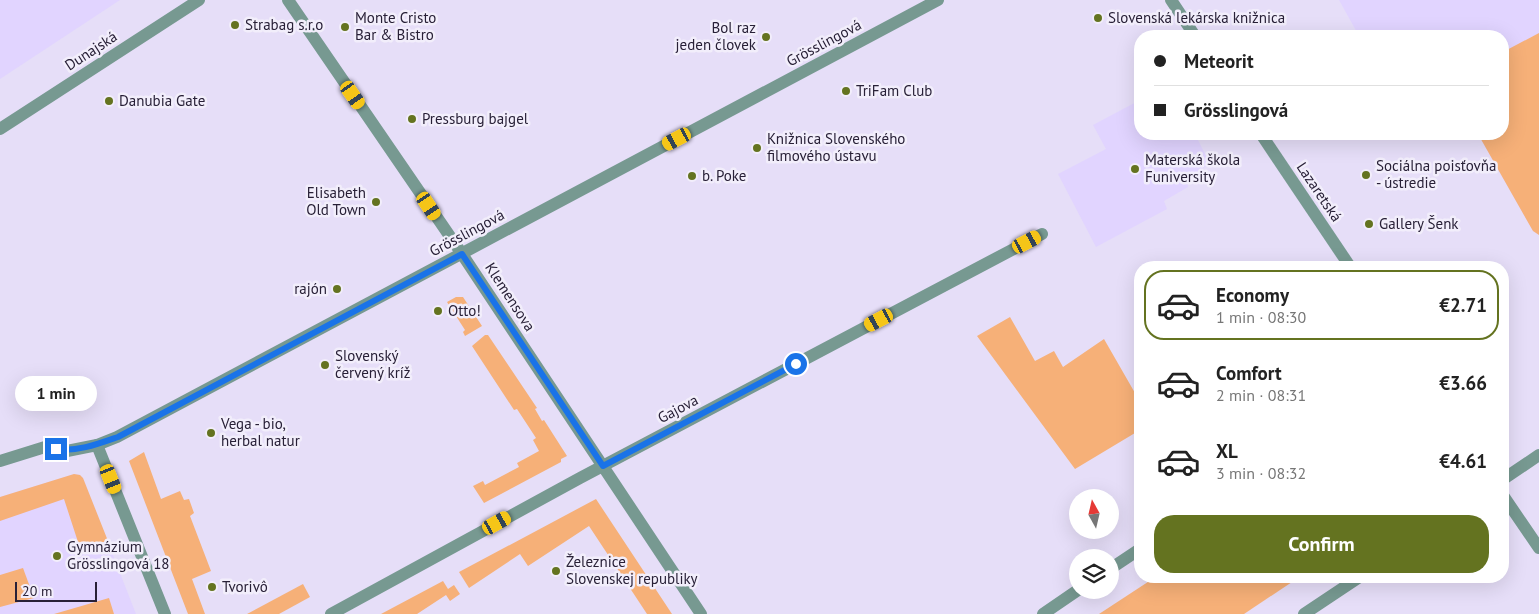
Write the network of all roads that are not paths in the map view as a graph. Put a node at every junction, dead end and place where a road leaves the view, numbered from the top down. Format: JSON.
{"nodes":[{"id":1,"x":199,"y":0,"type":"edge"},
{"id":2,"x":288,"y":0,"type":"edge"},
{"id":3,"x":938,"y":0,"type":"edge"},
{"id":4,"x":1171,"y":0,"type":"edge"},
{"id":5,"x":1191,"y":30,"type":"edge"},
{"id":6,"x":0,"y":129,"type":"edge"},
{"id":7,"x":1265,"y":140,"type":"edge"},
{"id":8,"x":1042,"y":234,"type":"dead end"},
{"id":9,"x":462,"y":254,"type":"junction"},
{"id":10,"x":1346,"y":261,"type":"edge"},
{"id":11,"x":97,"y":445,"type":"junction"},
{"id":12,"x":1539,"y":455,"type":"edge"},
{"id":13,"x":0,"y":461,"type":"edge"},
{"id":14,"x":603,"y":466,"type":"junction"},
{"id":15,"x":1509,"y":475,"type":"edge"},
{"id":16,"x":1509,"y":504,"type":"edge"},
{"id":17,"x":1539,"y":548,"type":"edge"},
{"id":18,"x":1134,"y":553,"type":"edge"},
{"id":19,"x":1119,"y":563,"type":"edge"},
{"id":20,"x":1350,"y":583,"type":"edge"},
{"id":21,"x":1069,"y":596,"type":"edge"},
{"id":22,"x":351,"y":609,"type":"edge"},
{"id":23,"x":165,"y":614,"type":"edge"},
{"id":24,"x":331,"y":614,"type":"edge"},
{"id":25,"x":701,"y":614,"type":"edge"},
{"id":26,"x":1042,"y":614,"type":"edge"},
{"id":27,"x":1304,"y":614,"type":"edge"}],
"edges":[{"from":1,"to":6,"type":"street","name":"Dunajská"},
{"from":2,"to":9,"type":"street","name":"Klemensova"},
{"from":3,"to":9,"type":"street","name":"Grösslingová"},
{"from":4,"to":5,"type":"street"},
{"from":7,"to":10,"type":"street","name":"Lazaretská"},
{"from":8,"to":14,"type":"street","name":"Gajova"},
{"from":9,"to":11,"type":"street","name":"Grösslingová"},
{"from":9,"to":14,"type":"street","name":"Klemensova"},
{"from":11,"to":13,"type":"street","name":"Grösslingová"},
{"from":11,"to":23,"type":"street"},
{"from":12,"to":15,"type":"street"},
{"from":14,"to":22,"type":"street","name":"Gajova"},
{"from":14,"to":25,"type":"street","name":"Klemensova"},
{"from":16,"to":17,"type":"street"},
{"from":18,"to":19,"type":"street"},
{"from":20,"to":27,"type":"street"},
{"from":21,"to":26,"type":"street"},
{"from":22,"to":24,"type":"street","name":"Gajova"}]}
